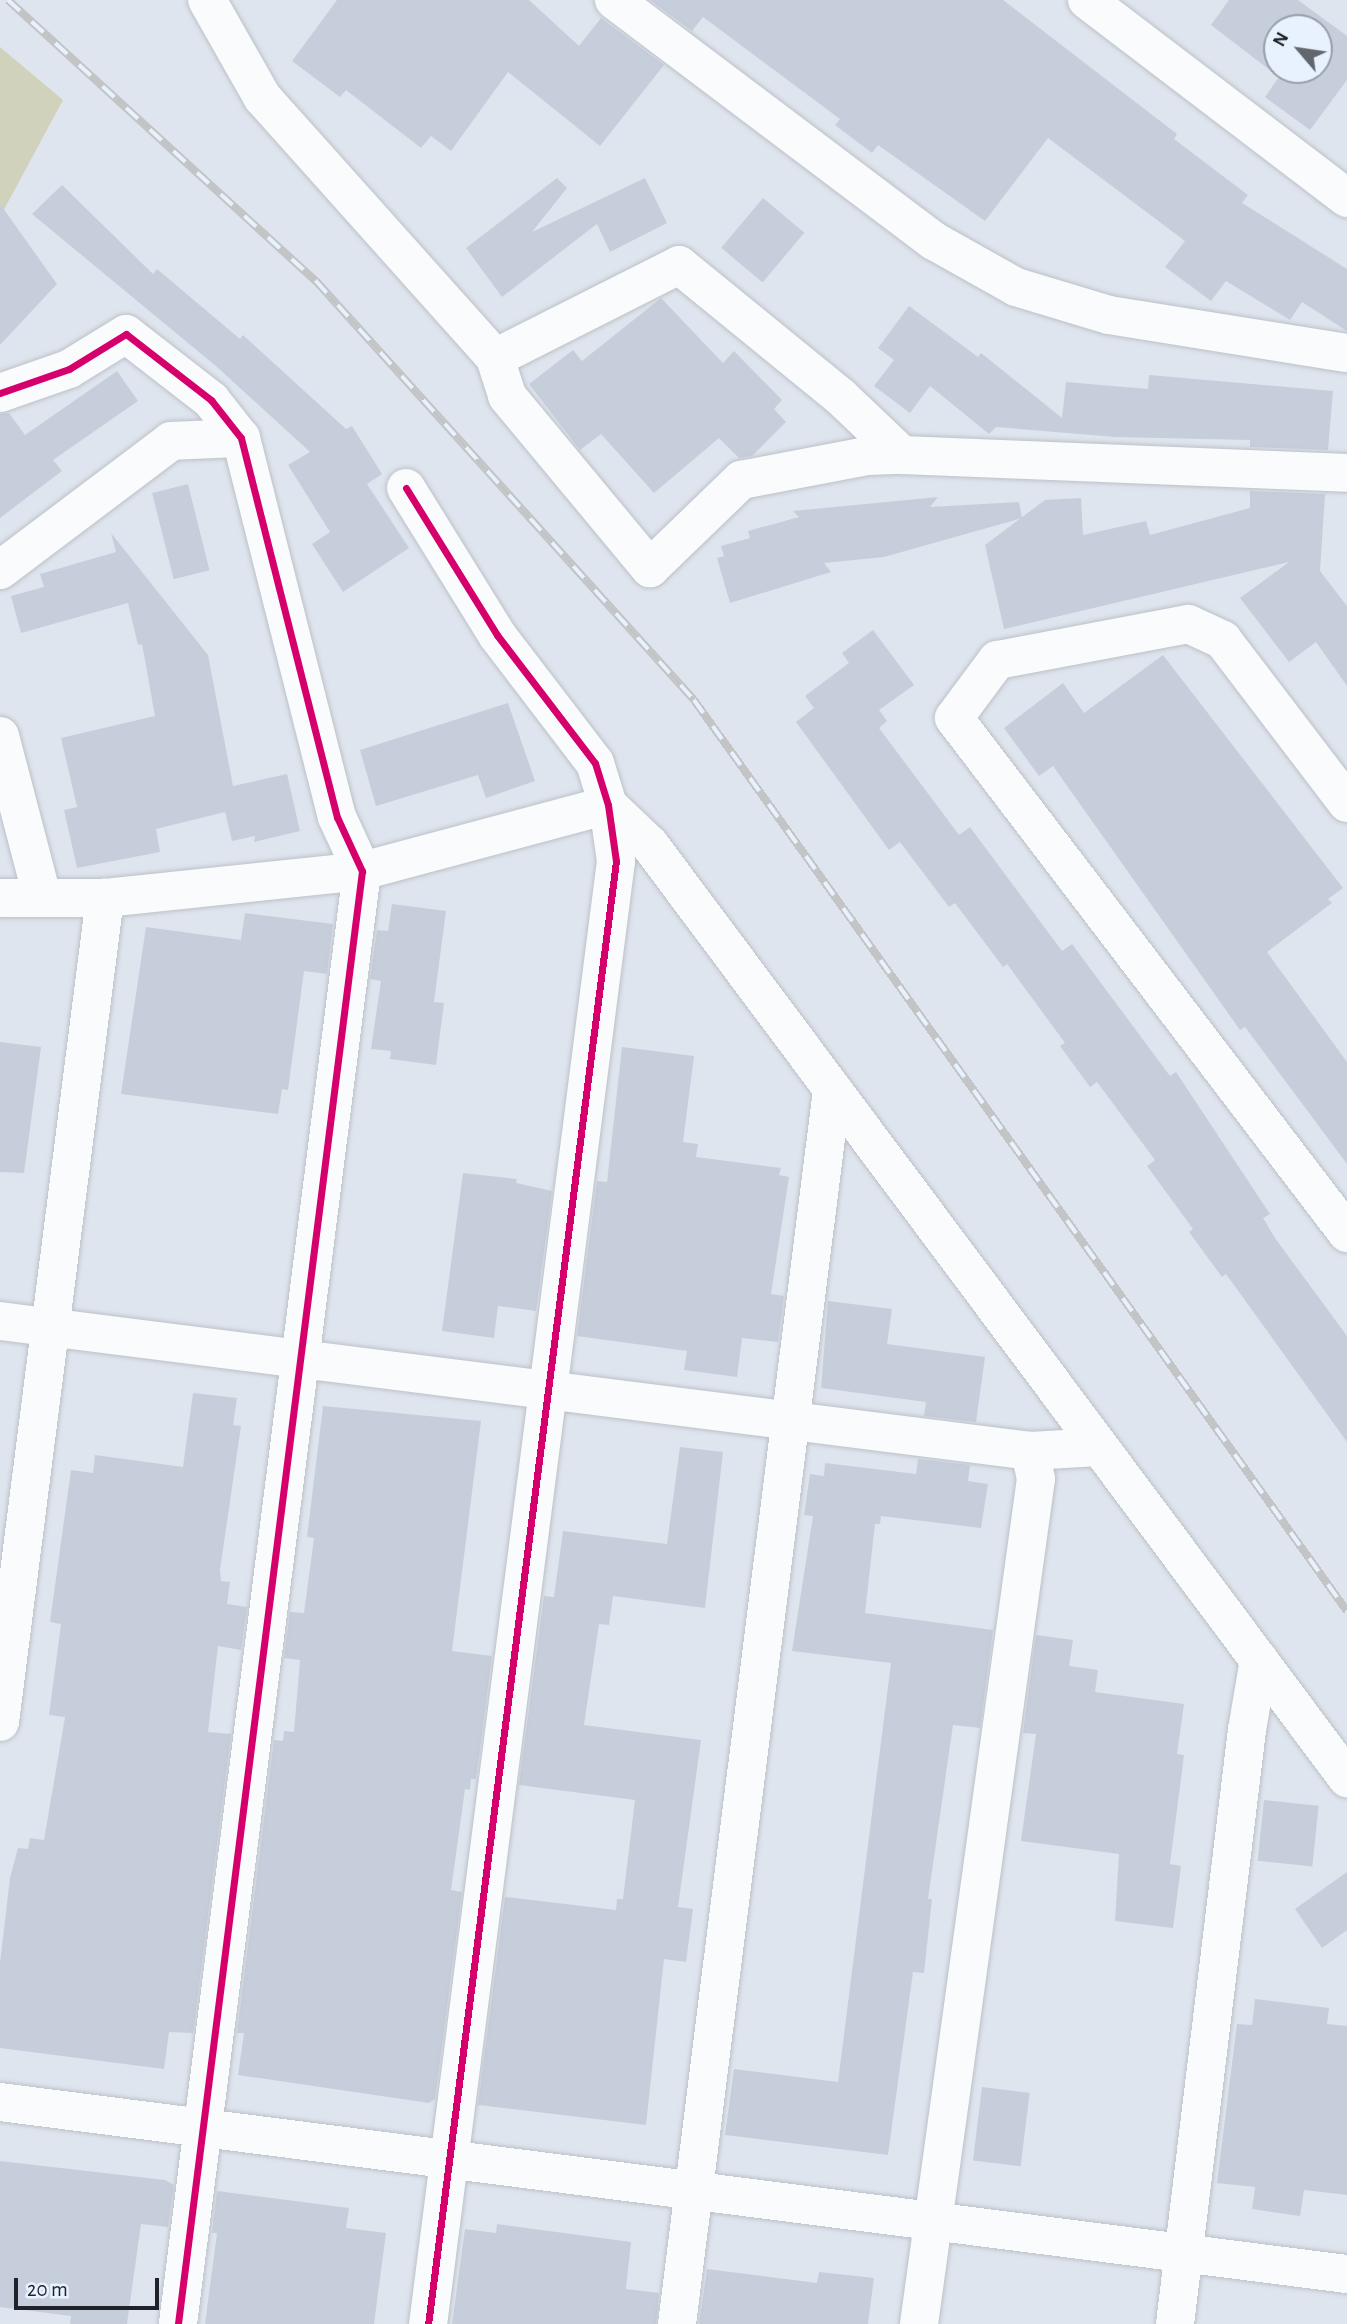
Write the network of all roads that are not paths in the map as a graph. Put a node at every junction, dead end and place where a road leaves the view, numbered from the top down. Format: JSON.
{"nodes":[{"id":1,"x":207,"y":0,"type":"edge"},
{"id":2,"x":614,"y":0,"type":"edge"},
{"id":3,"x":1087,"y":0,"type":"edge"},
{"id":4,"x":1347,"y":198,"type":"edge"},
{"id":5,"x":1347,"y":353,"type":"edge"},
{"id":6,"x":495,"y":358,"type":"junction"},
{"id":7,"x":0,"y":393,"type":"edge"},
{"id":8,"x":242,"y":438,"type":"junction"},
{"id":9,"x":902,"y":455,"type":"junction"},
{"id":10,"x":1347,"y":473,"type":"edge"},
{"id":11,"x":406,"y":488,"type":"dead end"},
{"id":12,"x":0,"y":570,"type":"edge"},
{"id":13,"x":0,"y":736,"type":"edge"},
{"id":14,"x":1347,"y":803,"type":"edge"},
{"id":15,"x":608,"y":805,"type":"junction"},
{"id":16,"x":362,"y":872,"type":"junction"},
{"id":17,"x":41,"y":896,"type":"junction"},
{"id":18,"x":0,"y":898,"type":"edge"},
{"id":19,"x":105,"y":898,"type":"junction"},
{"id":20,"x":832,"y":1090,"type":"junction"},
{"id":21,"x":1347,"y":1233,"type":"edge"},
{"id":22,"x":0,"y":1321,"type":"edge"},
{"id":23,"x":50,"y":1327,"type":"junction"},
{"id":24,"x":301,"y":1359,"type":"junction"},
{"id":25,"x":544,"y":1392,"type":"junction"},
{"id":26,"x":792,"y":1422,"type":"junction"},
{"id":27,"x":1099,"y":1447,"type":"junction"},
{"id":28,"x":1030,"y":1451,"type":"junction"},
{"id":29,"x":1259,"y":1660,"type":"junction"},
{"id":30,"x":0,"y":1722,"type":"edge"},
{"id":31,"x":1347,"y":1778,"type":"edge"},
{"id":32,"x":0,"y":2102,"type":"edge"},
{"id":33,"x":202,"y":2128,"type":"junction"},
{"id":34,"x":450,"y":2157,"type":"junction"},
{"id":35,"x":695,"y":2189,"type":"junction"},
{"id":36,"x":933,"y":2220,"type":"junction"},
{"id":37,"x":1185,"y":2252,"type":"junction"},
{"id":38,"x":1347,"y":2274,"type":"edge"},
{"id":39,"x":178,"y":2324,"type":"edge"},
{"id":40,"x":428,"y":2324,"type":"edge"},
{"id":41,"x":677,"y":2324,"type":"edge"},
{"id":42,"x":919,"y":2324,"type":"edge"},
{"id":43,"x":1175,"y":2324,"type":"edge"}],
"edges":[{"from":1,"to":6,"type":"street"},
{"from":2,"to":5,"type":"street"},
{"from":3,"to":4,"type":"street"},
{"from":6,"to":9,"type":"street"},
{"from":6,"to":9,"type":"street"},
{"from":7,"to":8,"type":"street"},
{"from":8,"to":12,"type":"street"},
{"from":8,"to":16,"type":"street"},
{"from":9,"to":10,"type":"street"},
{"from":11,"to":15,"type":"street"},
{"from":13,"to":17,"type":"street"},
{"from":14,"to":21,"type":"street"},
{"from":15,"to":16,"type":"street"},
{"from":15,"to":20,"type":"street"},
{"from":15,"to":25,"type":"street"},
{"from":16,"to":19,"type":"street"},
{"from":16,"to":24,"type":"street"},
{"from":17,"to":18,"type":"street"},
{"from":17,"to":19,"type":"street"},
{"from":19,"to":23,"type":"street"},
{"from":20,"to":26,"type":"street"},
{"from":20,"to":27,"type":"street"},
{"from":22,"to":23,"type":"street"},
{"from":23,"to":24,"type":"street"},
{"from":23,"to":30,"type":"street"},
{"from":24,"to":25,"type":"street"},
{"from":24,"to":33,"type":"street"},
{"from":25,"to":26,"type":"street"},
{"from":25,"to":34,"type":"street"},
{"from":26,"to":28,"type":"street"},
{"from":26,"to":35,"type":"street"},
{"from":27,"to":28,"type":"street"},
{"from":27,"to":29,"type":"street"},
{"from":28,"to":36,"type":"street"},
{"from":29,"to":31,"type":"street"},
{"from":29,"to":37,"type":"street"},
{"from":32,"to":33,"type":"street"},
{"from":33,"to":34,"type":"street"},
{"from":33,"to":39,"type":"street"},
{"from":34,"to":35,"type":"street"},
{"from":34,"to":40,"type":"street"},
{"from":35,"to":36,"type":"street"},
{"from":35,"to":41,"type":"street"},
{"from":36,"to":37,"type":"street"},
{"from":36,"to":42,"type":"street"},
{"from":37,"to":38,"type":"street"},
{"from":37,"to":43,"type":"street"}]}
